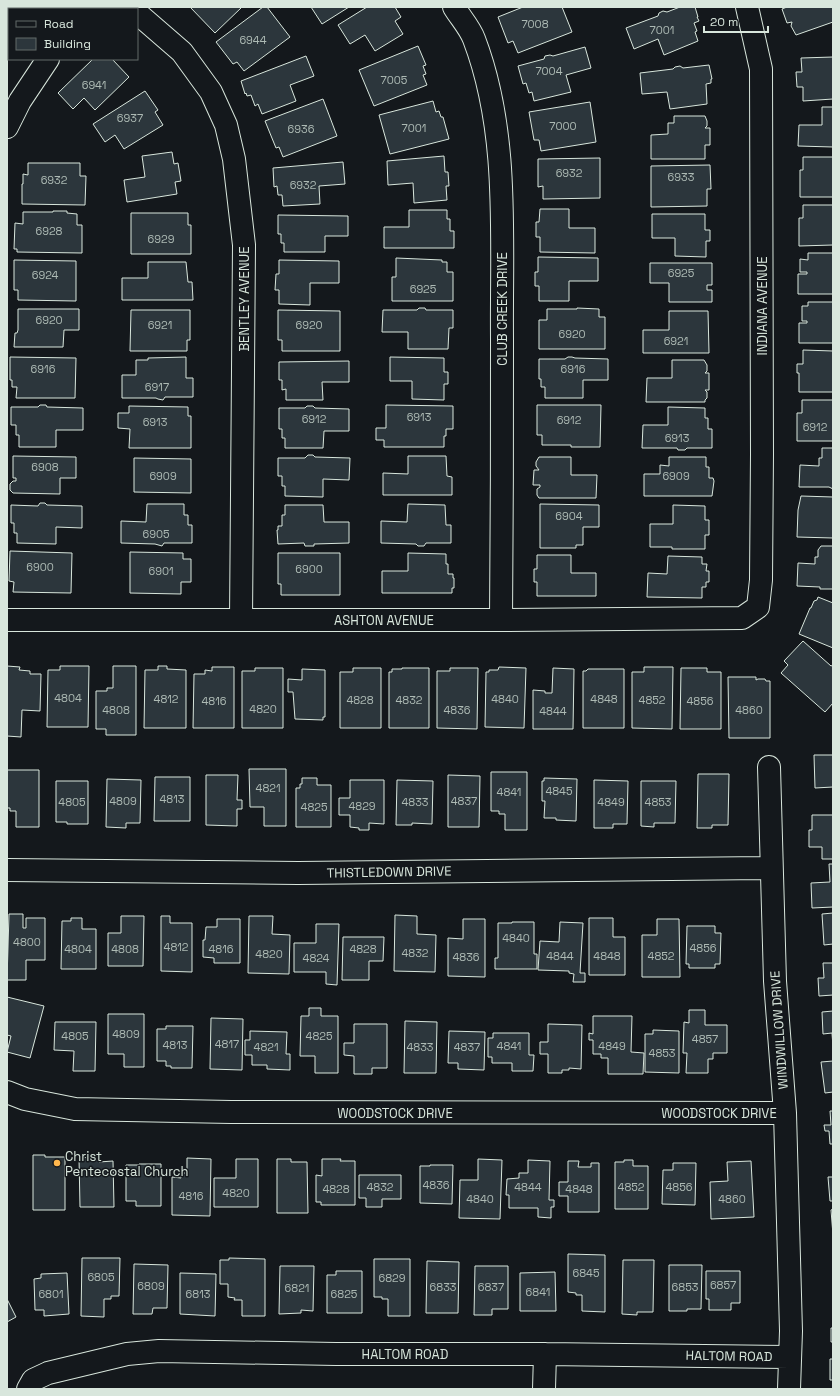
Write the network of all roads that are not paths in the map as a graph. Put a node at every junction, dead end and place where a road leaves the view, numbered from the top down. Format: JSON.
{"nodes":[{"id":1,"x":454,"y":7,"type":"edge"},
{"id":2,"x":747,"y":7,"type":"edge"},
{"id":3,"x":138,"y":14,"type":"edge"},
{"id":4,"x":47,"y":60,"type":"edge"},
{"id":5,"x":7,"y":127,"type":"edge"},
{"id":6,"x":758,"y":607,"type":"joint"},
{"id":7,"x":7,"y":620,"type":"edge"},
{"id":8,"x":241,"y":620,"type":"junction"},
{"id":9,"x":501,"y":620,"type":"junction"},
{"id":10,"x":769,"y":767,"type":"dead end"},
{"id":11,"x":771,"y":868,"type":"junction"},
{"id":12,"x":7,"y":870,"type":"edge"},
{"id":13,"x":7,"y":1092,"type":"edge"},
{"id":14,"x":785,"y":1113,"type":"junction"},
{"id":15,"x":545,"y":1354,"type":"junction"},
{"id":16,"x":790,"y":1357,"type":"junction"},
{"id":17,"x":28,"y":1389,"type":"edge"},
{"id":18,"x":544,"y":1389,"type":"edge"},
{"id":19,"x":789,"y":1389,"type":"edge"}],
"edges":[{"from":1,"to":9,"type":"street","name":"CLUB CREEK DRIVE"},
{"from":2,"to":6,"type":"street","name":"INDIANA AVENUE"},
{"from":3,"to":8,"type":"street","name":"BENTLEY AVENUE"},
{"from":4,"to":5,"type":"street"},
{"from":6,"to":9,"type":"street","name":"ASHTON AVENUE"},
{"from":7,"to":8,"type":"street","name":"ASHTON AVENUE"},
{"from":8,"to":9,"type":"street","name":"ASHTON AVENUE"},
{"from":10,"to":11,"type":"street","name":"WINDWILLOW DRIVE"},
{"from":11,"to":12,"type":"street","name":"THISTLEDOWN DRIVE"},
{"from":11,"to":14,"type":"street","name":"WINDWILLOW DRIVE"},
{"from":13,"to":14,"type":"street","name":"WOODSTOCK DRIVE"},
{"from":14,"to":16,"type":"street","name":"WINDWILLOW DRIVE"},
{"from":15,"to":16,"type":"street","name":"HALTOM ROAD"},
{"from":15,"to":17,"type":"street","name":"HALTOM ROAD"},
{"from":15,"to":18,"type":"street"},
{"from":16,"to":19,"type":"street","name":"WINDWILLOW DRIVE"}]}
